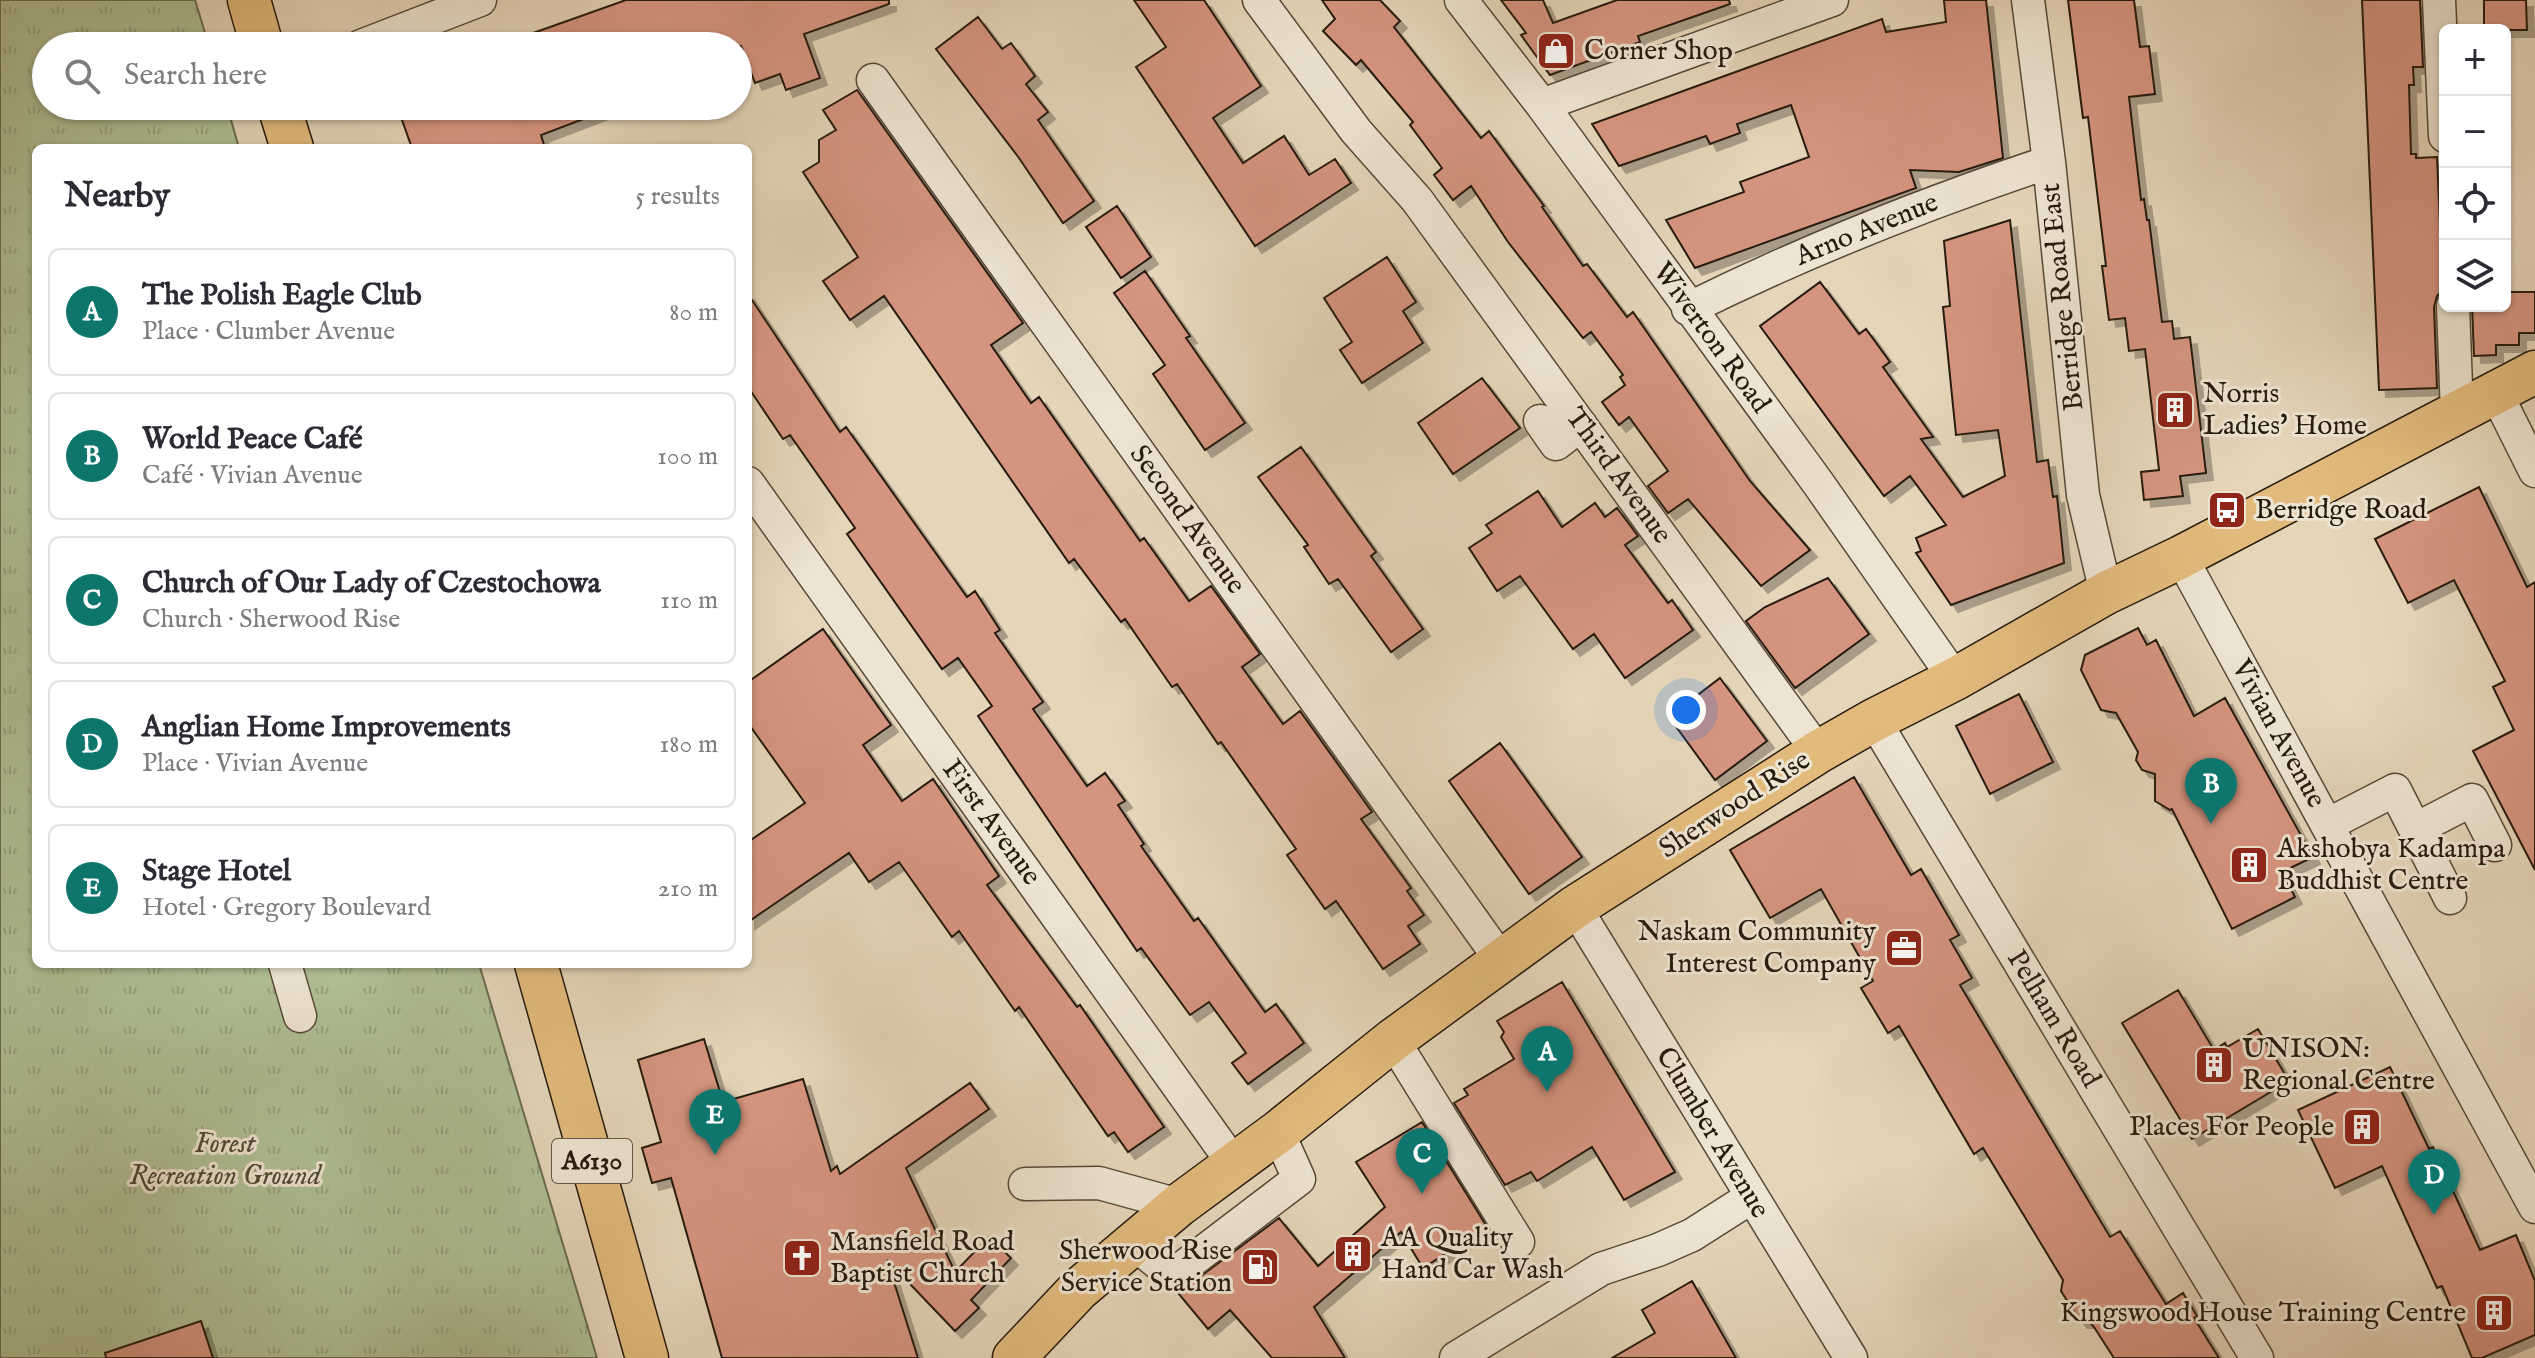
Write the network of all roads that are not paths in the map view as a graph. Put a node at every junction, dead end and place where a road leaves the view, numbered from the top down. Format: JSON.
{"nodes":[{"id":1,"x":249,"y":0,"type":"edge"},
{"id":2,"x":480,"y":0,"type":"edge"},
{"id":3,"x":1259,"y":0,"type":"edge"},
{"id":4,"x":1461,"y":0,"type":"edge"},
{"id":5,"x":1832,"y":0,"type":"edge"},
{"id":6,"x":2028,"y":0,"type":"edge"},
{"id":7,"x":2439,"y":0,"type":"edge"},
{"id":8,"x":418,"y":11,"type":"edge"},
{"id":9,"x":258,"y":32,"type":"edge"},
{"id":10,"x":384,"y":32,"type":"edge"},
{"id":11,"x":873,"y":80,"type":"dead end"},
{"id":12,"x":2443,"y":96,"type":"edge"},
{"id":13,"x":1542,"y":105,"type":"junction"},
{"id":14,"x":283,"y":120,"type":"edge"},
{"id":15,"x":291,"y":144,"type":"edge"},
{"id":16,"x":2049,"y":162,"type":"junction"},
{"id":17,"x":1688,"y":309,"type":"junction"},
{"id":18,"x":2453,"y":312,"type":"edge"},
{"id":19,"x":2535,"y":372,"type":"edge"},
{"id":20,"x":2496,"y":393,"type":"junction"},
{"id":21,"x":2457,"y":413,"type":"junction"},
{"id":22,"x":1540,"y":421,"type":"dead end"},
{"id":23,"x":1581,"y":425,"type":"junction"},
{"id":24,"x":2535,"y":471,"type":"edge"},
{"id":25,"x":752,"y":489,"type":"edge"},
{"id":26,"x":2181,"y":557,"type":"junction"},
{"id":27,"x":2106,"y":593,"type":"junction"},
{"id":28,"x":1955,"y":679,"type":"junction"},
{"id":29,"x":1874,"y":720,"type":"junction"},
{"id":30,"x":1818,"y":752,"type":"junction"},
{"id":31,"x":2327,"y":825,"type":"junction"},
{"id":32,"x":2416,"y":829,"type":"junction"},
{"id":33,"x":2495,"y":845,"type":"dead end"},
{"id":34,"x":2450,"y":898,"type":"dead end"},
{"id":35,"x":1575,"y":907,"type":"junction"},
{"id":36,"x":1501,"y":960,"type":"junction"},
{"id":37,"x":286,"y":968,"type":"edge"},
{"id":38,"x":537,"y":968,"type":"edge"},
{"id":39,"x":300,"y":1016,"type":"dead end"},
{"id":40,"x":1393,"y":1040,"type":"junction"},
{"id":41,"x":1278,"y":1132,"type":"junction"},
{"id":42,"x":1233,"y":1163,"type":"junction"},
{"id":43,"x":1025,"y":1184,"type":"dead end"},
{"id":44,"x":1750,"y":1198,"type":"junction"},
{"id":45,"x":1179,"y":1205,"type":"junction"},
{"id":46,"x":2535,"y":1207,"type":"edge"},
{"id":47,"x":1518,"y":1242,"type":"dead end"},
{"id":48,"x":1133,"y":1243,"type":"junction"},
{"id":49,"x":647,"y":1358,"type":"edge"},
{"id":50,"x":1014,"y":1358,"type":"edge"},
{"id":51,"x":1456,"y":1358,"type":"edge"},
{"id":52,"x":1851,"y":1358,"type":"edge"},
{"id":53,"x":2257,"y":1358,"type":"edge"}],
"edges":[{"from":1,"to":9,"type":"main road"},
{"from":2,"to":8,"type":"street"},
{"from":3,"to":23,"type":"street","name":"Third Avenue"},
{"from":4,"to":13,"type":"street","name":"Wiverton Road"},
{"from":5,"to":13,"type":"street"},
{"from":6,"to":16,"type":"street","name":"Berridge Road East"},
{"from":7,"to":12,"type":"street"},
{"from":8,"to":10,"type":"street"},
{"from":11,"to":36,"type":"street","name":"Second Avenue"},
{"from":13,"to":17,"type":"street","name":"Wiverton Road"},
{"from":14,"to":15,"type":"main road"},
{"from":16,"to":17,"type":"street","name":"Arno Avenue"},
{"from":16,"to":27,"type":"street","name":"Berridge Road East"},
{"from":17,"to":28,"type":"street","name":"Wiverton Road"},
{"from":18,"to":21,"type":"street"},
{"from":19,"to":20,"type":"main road","name":"Sherwood Rise"},
{"from":20,"to":21,"type":"main road","name":"Sherwood Rise"},
{"from":20,"to":24,"type":"street"},
{"from":21,"to":26,"type":"main road","name":"Sherwood Rise"},
{"from":22,"to":23,"type":"street"},
{"from":23,"to":30,"type":"street","name":"Third Avenue"},
{"from":25,"to":42,"type":"street","name":"First Avenue"},
{"from":26,"to":27,"type":"main road","name":"Sherwood Rise"},
{"from":26,"to":31,"type":"street","name":"Vivian Avenue"},
{"from":27,"to":28,"type":"main road","name":"Sherwood Rise"},
{"from":28,"to":29,"type":"main road","name":"Sherwood Rise"},
{"from":29,"to":30,"type":"main road","name":"Sherwood Rise"},
{"from":29,"to":53,"type":"street","name":"Pelham Road"},
{"from":30,"to":35,"type":"main road","name":"Sherwood Rise"},
{"from":31,"to":32,"type":"street"},
{"from":31,"to":46,"type":"street","name":"Vivian Avenue"},
{"from":32,"to":33,"type":"street"},
{"from":32,"to":34,"type":"street"},
{"from":35,"to":36,"type":"main road","name":"Sherwood Rise"},
{"from":35,"to":44,"type":"street","name":"Clumber Avenue"},
{"from":36,"to":40,"type":"main road","name":"Sherwood Rise"},
{"from":37,"to":39,"type":"street"},
{"from":38,"to":49,"type":"main road","number":"A6130"},
{"from":40,"to":41,"type":"main road","name":"Sherwood Rise"},
{"from":40,"to":47,"type":"street"},
{"from":41,"to":42,"type":"main road","name":"Sherwood Rise"},
{"from":41,"to":48,"type":"street"},
{"from":42,"to":45,"type":"main road","name":"Sherwood Rise"},
{"from":43,"to":45,"type":"street"},
{"from":44,"to":51,"type":"street"},
{"from":44,"to":52,"type":"street","name":"Clumber Avenue"},
{"from":45,"to":48,"type":"main road","name":"Sherwood Rise"},
{"from":48,"to":50,"type":"main road","name":"Sherwood Rise"}]}
